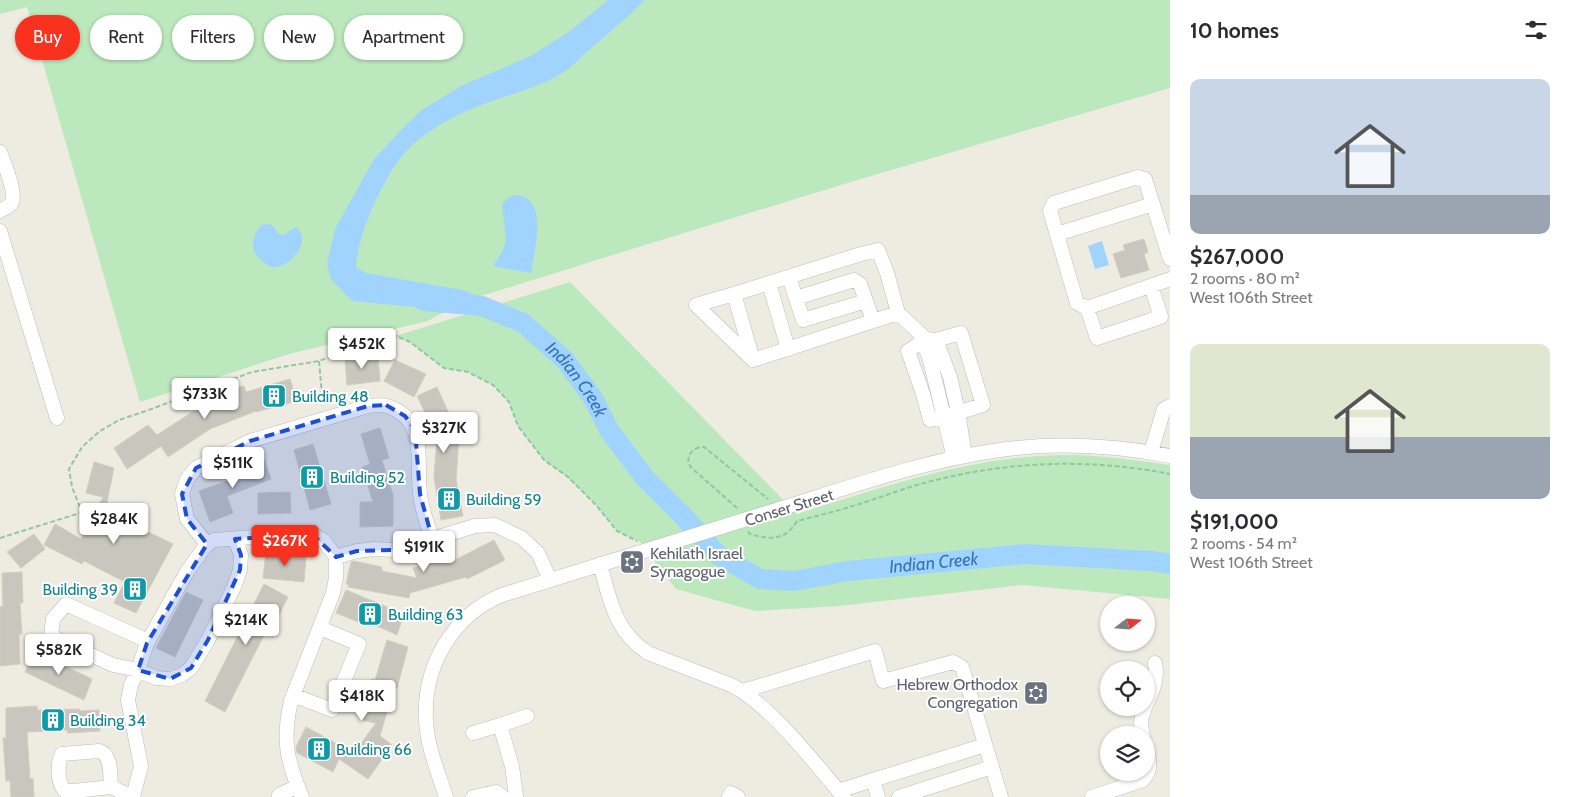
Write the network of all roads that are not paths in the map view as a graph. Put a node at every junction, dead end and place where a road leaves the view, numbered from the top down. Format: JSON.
{"nodes":[{"id":1,"x":0,"y":152,"type":"edge"},
{"id":2,"x":1153,"y":204,"type":"junction"},
{"id":3,"x":0,"y":210,"type":"edge"},
{"id":4,"x":0,"y":231,"type":"edge"},
{"id":5,"x":1057,"y":234,"type":"junction"},
{"id":6,"x":1170,"y":259,"type":"edge"},
{"id":7,"x":789,"y":277,"type":"junction"},
{"id":8,"x":1170,"y":280,"type":"edge"},
{"id":9,"x":769,"y":283,"type":"junction"},
{"id":10,"x":1151,"y":286,"type":"junction"},
{"id":11,"x":734,"y":294,"type":"junction"},
{"id":12,"x":796,"y":298,"type":"junction"},
{"id":13,"x":866,"y":301,"type":"junction"},
{"id":14,"x":1087,"y":308,"type":"junction"},
{"id":15,"x":898,"y":313,"type":"junction"},
{"id":16,"x":873,"y":321,"type":"junction"},
{"id":17,"x":928,"y":340,"type":"junction"},
{"id":18,"x":788,"y":349,"type":"junction"},
{"id":19,"x":754,"y":360,"type":"junction"},
{"id":20,"x":1170,"y":406,"type":"edge"},
{"id":21,"x":958,"y":412,"type":"junction"},
{"id":22,"x":944,"y":416,"type":"junction"},
{"id":23,"x":57,"y":418,"type":"dead end"},
{"id":24,"x":1151,"y":452,"type":"junction"},
{"id":25,"x":1170,"y":456,"type":"edge"},
{"id":26,"x":959,"y":457,"type":"junction"},
{"id":27,"x":235,"y":538,"type":"junction"},
{"id":28,"x":432,"y":538,"type":"junction"},
{"id":29,"x":206,"y":544,"type":"junction"},
{"id":30,"x":336,"y":557,"type":"junction"},
{"id":31,"x":600,"y":564,"type":"junction"},
{"id":32,"x":550,"y":580,"type":"junction"},
{"id":33,"x":320,"y":628,"type":"junction"},
{"id":34,"x":148,"y":642,"type":"junction"},
{"id":35,"x":1155,"y":664,"type":"dead end"},
{"id":36,"x":138,"y":670,"type":"junction"},
{"id":37,"x":1155,"y":685,"type":"edge"},
{"id":38,"x":743,"y":691,"type":"junction"},
{"id":39,"x":293,"y":695,"type":"junction"},
{"id":40,"x":527,"y":716,"type":"dead end"},
{"id":41,"x":500,"y":725,"type":"junction"},
{"id":42,"x":473,"y":733,"type":"dead end"},
{"id":43,"x":985,"y":745,"type":"junction"},
{"id":44,"x":992,"y":767,"type":"junction"},
{"id":45,"x":873,"y":780,"type":"junction"},
{"id":46,"x":1140,"y":781,"type":"edge"},
{"id":47,"x":111,"y":787,"type":"dead end"},
{"id":48,"x":300,"y":792,"type":"edge"},
{"id":49,"x":841,"y":794,"type":"edge"},
{"id":50,"x":998,"y":796,"type":"edge"},
{"id":51,"x":133,"y":797,"type":"edge"},
{"id":52,"x":279,"y":797,"type":"edge"},
{"id":53,"x":446,"y":797,"type":"edge"},
{"id":54,"x":474,"y":797,"type":"edge"},
{"id":55,"x":510,"y":797,"type":"edge"},
{"id":56,"x":878,"y":797,"type":"edge"},
{"id":57,"x":899,"y":797,"type":"edge"},
{"id":58,"x":1092,"y":797,"type":"edge"}],
"edges":[{"from":1,"to":3,"type":"street"},
{"from":2,"to":5,"type":"street"},
{"from":2,"to":5,"type":"street"},
{"from":2,"to":6,"type":"street"},
{"from":4,"to":23,"type":"street"},
{"from":5,"to":14,"type":"street"},
{"from":7,"to":9,"type":"street"},
{"from":7,"to":12,"type":"street"},
{"from":7,"to":15,"type":"street"},
{"from":8,"to":10,"type":"street"},
{"from":9,"to":11,"type":"street"},
{"from":9,"to":18,"type":"street"},
{"from":10,"to":14,"type":"street"},
{"from":10,"to":14,"type":"street"},
{"from":11,"to":19,"type":"street"},
{"from":11,"to":19,"type":"street"},
{"from":12,"to":13,"type":"street"},
{"from":12,"to":13,"type":"street"},
{"from":13,"to":16,"type":"street"},
{"from":15,"to":16,"type":"street"},
{"from":15,"to":17,"type":"street"},
{"from":16,"to":18,"type":"street"},
{"from":17,"to":21,"type":"street"},
{"from":17,"to":21,"type":"street"},
{"from":17,"to":22,"type":"street"},
{"from":18,"to":19,"type":"street"},
{"from":20,"to":24,"type":"street"},
{"from":21,"to":22,"type":"street"},
{"from":21,"to":26,"type":"street"},
{"from":22,"to":26,"type":"street"},
{"from":24,"to":25,"type":"street","name":"Conser Street"},
{"from":24,"to":26,"type":"street","name":"Conser Street"},
{"from":26,"to":31,"type":"street","name":"Conser Street","bridge":true},
{"from":27,"to":29,"type":"street"},
{"from":27,"to":30,"type":"street"},
{"from":27,"to":36,"type":"street"},
{"from":28,"to":29,"type":"street"},
{"from":28,"to":30,"type":"street"},
{"from":28,"to":32,"type":"street"},
{"from":29,"to":34,"type":"street"},
{"from":30,"to":33,"type":"street"},
{"from":31,"to":32,"type":"street","name":"Conser Street"},
{"from":31,"to":38,"type":"street"},
{"from":32,"to":53,"type":"street","name":"Conser Street"},
{"from":33,"to":39,"type":"street"},
{"from":33,"to":39,"type":"street"},
{"from":34,"to":36,"type":"street"},
{"from":34,"to":36,"type":"street"},
{"from":35,"to":37,"type":"street"},
{"from":36,"to":51,"type":"street"},
{"from":38,"to":43,"type":"street"},
{"from":38,"to":49,"type":"street"},
{"from":39,"to":48,"type":"street"},
{"from":40,"to":41,"type":"street"},
{"from":41,"to":42,"type":"street"},
{"from":41,"to":55,"type":"street"},
{"from":43,"to":44,"type":"street"},
{"from":43,"to":45,"type":"street"},
{"from":44,"to":50,"type":"street"},
{"from":44,"to":57,"type":"street"},
{"from":45,"to":49,"type":"street"},
{"from":45,"to":56,"type":"street"},
{"from":46,"to":58,"type":"street"},
{"from":47,"to":51,"type":"street"},
{"from":48,"to":52,"type":"street"},
{"from":54,"to":55,"type":"street"}]}
